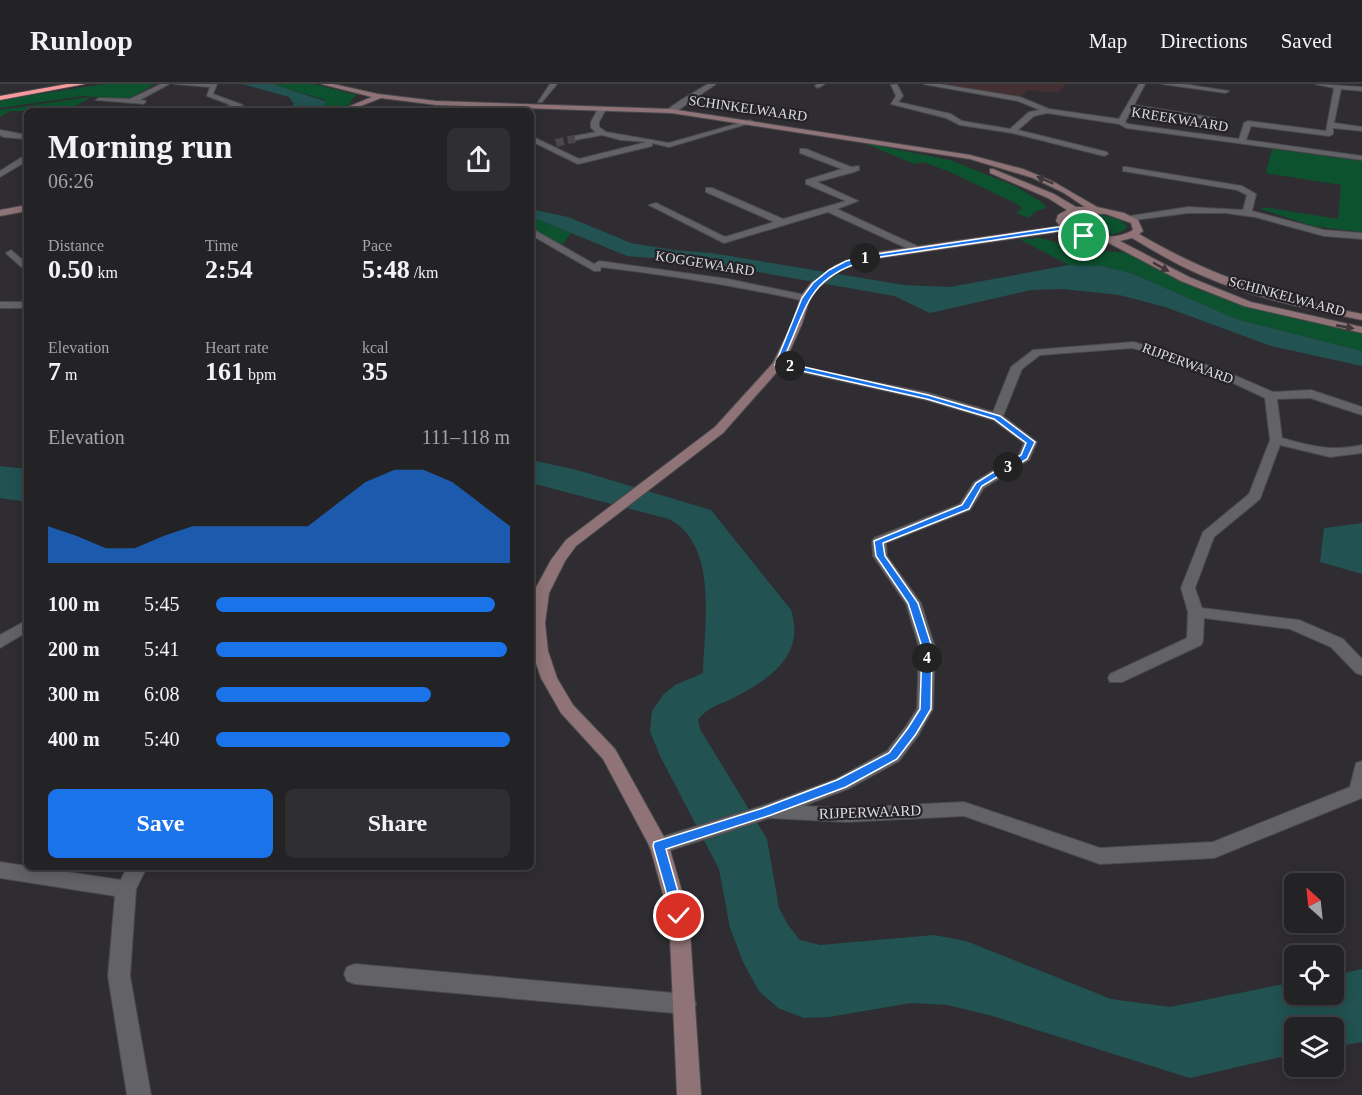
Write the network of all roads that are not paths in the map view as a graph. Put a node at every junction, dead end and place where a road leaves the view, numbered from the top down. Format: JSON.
{"nodes":[{"id":1,"x":28,"y":84,"type":"edge"},
{"id":2,"x":81,"y":84,"type":"edge"},
{"id":3,"x":166,"y":84,"type":"edge"},
{"id":4,"x":177,"y":84,"type":"edge"},
{"id":5,"x":324,"y":84,"type":"edge"},
{"id":6,"x":360,"y":84,"type":"edge"},
{"id":7,"x":554,"y":84,"type":"edge"},
{"id":8,"x":713,"y":84,"type":"edge"},
{"id":9,"x":926,"y":84,"type":"edge"},
{"id":10,"x":1142,"y":84,"type":"edge"},
{"id":11,"x":1165,"y":84,"type":"edge"},
{"id":12,"x":1318,"y":84,"type":"edge"},
{"id":13,"x":890,"y":85,"type":"edge"},
{"id":14,"x":1338,"y":86,"type":"junction"},
{"id":15,"x":908,"y":87,"type":"dead end"},
{"id":16,"x":0,"y":89,"type":"edge"},
{"id":17,"x":1362,"y":89,"type":"edge"},
{"id":18,"x":392,"y":91,"type":"junction"},
{"id":19,"x":1226,"y":91,"type":"dead end"},
{"id":20,"x":378,"y":96,"type":"junction"},
{"id":21,"x":0,"y":98,"type":"edge"},
{"id":22,"x":99,"y":100,"type":"dead end"},
{"id":23,"x":540,"y":101,"type":"dead end"},
{"id":24,"x":130,"y":102,"type":"junction"},
{"id":25,"x":144,"y":102,"type":"dead end"},
{"id":26,"x":485,"y":105,"type":"junction"},
{"id":27,"x":1131,"y":106,"type":"junction"},
{"id":28,"x":227,"y":108,"type":"edge"},
{"id":29,"x":349,"y":108,"type":"edge"},
{"id":30,"x":602,"y":108,"type":"junction"},
{"id":31,"x":671,"y":111,"type":"junction"},
{"id":32,"x":1047,"y":111,"type":"junction"},
{"id":33,"x":1212,"y":118,"type":"dead end"},
{"id":34,"x":750,"y":122,"type":"junction"},
{"id":35,"x":1121,"y":122,"type":"junction"},
{"id":36,"x":1330,"y":125,"type":"junction"},
{"id":37,"x":1362,"y":129,"type":"edge"},
{"id":38,"x":1012,"y":131,"type":"junction"},
{"id":39,"x":0,"y":132,"type":"edge"},
{"id":40,"x":602,"y":133,"type":"junction"},
{"id":41,"x":24,"y":137,"type":"edge"},
{"id":42,"x":578,"y":138,"type":"tunnel mouth"},
{"id":43,"x":534,"y":139,"type":"edge"},
{"id":44,"x":660,"y":141,"type":"junction"},
{"id":45,"x":1242,"y":142,"type":"junction"},
{"id":46,"x":556,"y":143,"type":"tunnel mouth"},
{"id":47,"x":546,"y":145,"type":"junction"},
{"id":48,"x":534,"y":148,"type":"edge"},
{"id":49,"x":803,"y":151,"type":"dead end"},
{"id":50,"x":934,"y":151,"type":"junction"},
{"id":51,"x":1102,"y":154,"type":"dead end"},
{"id":52,"x":1362,"y":158,"type":"edge"},
{"id":53,"x":24,"y":160,"type":"edge"},
{"id":54,"x":1126,"y":169,"type":"dead end"},
{"id":55,"x":0,"y":176,"type":"edge"},
{"id":56,"x":709,"y":190,"type":"dead end"},
{"id":57,"x":653,"y":205,"type":"dead end"},
{"id":58,"x":830,"y":208,"type":"junction"},
{"id":59,"x":24,"y":209,"type":"edge"},
{"id":60,"x":1074,"y":210,"type":"junction"},
{"id":61,"x":1095,"y":210,"type":"junction"},
{"id":62,"x":1247,"y":212,"type":"junction"},
{"id":63,"x":0,"y":213,"type":"edge"},
{"id":64,"x":1130,"y":219,"type":"junction"},
{"id":65,"x":782,"y":222,"type":"junction"},
{"id":66,"x":1065,"y":228,"type":"junction"},
{"id":67,"x":534,"y":233,"type":"edge"},
{"id":68,"x":1133,"y":235,"type":"junction"},
{"id":69,"x":1362,"y":236,"type":"edge"},
{"id":70,"x":1109,"y":239,"type":"junction"},
{"id":71,"x":548,"y":241,"type":"junction"},
{"id":72,"x":566,"y":241,"type":"dead end"},
{"id":73,"x":916,"y":249,"type":"junction"},
{"id":74,"x":11,"y":253,"type":"dead end"},
{"id":75,"x":24,"y":263,"type":"edge"},
{"id":76,"x":805,"y":298,"type":"junction"},
{"id":77,"x":0,"y":304,"type":"edge"},
{"id":78,"x":24,"y":305,"type":"edge"},
{"id":79,"x":1362,"y":317,"type":"edge"},
{"id":80,"x":1362,"y":330,"type":"edge"},
{"id":81,"x":778,"y":364,"type":"junction"},
{"id":82,"x":1271,"y":396,"type":"junction"},
{"id":83,"x":1362,"y":411,"type":"edge"},
{"id":84,"x":997,"y":417,"type":"junction"},
{"id":85,"x":1276,"y":440,"type":"junction"},
{"id":86,"x":1362,"y":449,"type":"edge"},
{"id":87,"x":1196,"y":612,"type":"junction"},
{"id":88,"x":534,"y":624,"type":"edge"},
{"id":89,"x":24,"y":627,"type":"edge"},
{"id":90,"x":0,"y":643,"type":"edge"},
{"id":91,"x":1362,"y":669,"type":"edge"},
{"id":92,"x":1116,"y":678,"type":"dead end"},
{"id":93,"x":1362,"y":768,"type":"edge"},
{"id":94,"x":766,"y":812,"type":"junction"},
{"id":95,"x":659,"y":846,"type":"junction"},
{"id":96,"x":0,"y":870,"type":"edge"},
{"id":97,"x":136,"y":870,"type":"edge"},
{"id":98,"x":126,"y":889,"type":"junction"},
{"id":99,"x":356,"y":974,"type":"dead end"},
{"id":100,"x":685,"y":1004,"type":"junction"},
{"id":101,"x":139,"y":1095,"type":"edge"},
{"id":102,"x":689,"y":1095,"type":"edge"}],
"edges":[{"from":1,"to":16,"type":"highway"},
{"from":2,"to":21,"type":"highway"},
{"from":3,"to":24,"type":"street"},
{"from":4,"to":28,"type":"street"},
{"from":5,"to":20,"type":"street","name":"SCHINKELWAARD"},
{"from":6,"to":18,"type":"street","name":"SCHINKELWAARD"},
{"from":7,"to":23,"type":"street"},
{"from":8,"to":31,"type":"street"},
{"from":9,"to":32,"type":"street"},
{"from":10,"to":27,"type":"street","name":"KREEKWAARD"},
{"from":11,"to":19,"type":"street"},
{"from":12,"to":14,"type":"street"},
{"from":13,"to":15,"type":"street"},
{"from":13,"to":38,"type":"street"},
{"from":14,"to":17,"type":"street"},
{"from":14,"to":36,"type":"street"},
{"from":18,"to":20,"type":"street"},
{"from":18,"to":26,"type":"street","name":"SCHINKELWAARD"},
{"from":20,"to":26,"type":"street","name":"SCHINKELWAARD"},
{"from":20,"to":29,"type":"street"},
{"from":22,"to":24,"type":"street"},
{"from":24,"to":25,"type":"street"},
{"from":26,"to":30,"type":"street","name":"SCHINKELWAARD"},
{"from":27,"to":33,"type":"street"},
{"from":27,"to":35,"type":"street","name":"KREEKWAARD"},
{"from":30,"to":31,"type":"street","name":"SCHINKELWAARD"},
{"from":30,"to":40,"type":"street"},
{"from":31,"to":34,"type":"street","name":"SCHINKELWAARD"},
{"from":32,"to":35,"type":"street"},
{"from":32,"to":38,"type":"street"},
{"from":34,"to":44,"type":"street"},
{"from":34,"to":50,"type":"street","name":"SCHINKELWAARD"},
{"from":35,"to":45,"type":"street","name":"KREEKWAARD"},
{"from":36,"to":37,"type":"street"},
{"from":36,"to":45,"type":"street","name":"KREEKWAARD"},
{"from":38,"to":51,"type":"street"},
{"from":39,"to":41,"type":"street"},
{"from":40,"to":42,"type":"street"},
{"from":40,"to":44,"type":"street"},
{"from":43,"to":47,"type":"street"},
{"from":44,"to":47,"type":"street"},
{"from":45,"to":52,"type":"street","name":"KREEKWAARD"},
{"from":46,"to":47,"type":"street"},
{"from":47,"to":48,"type":"street"},
{"from":49,"to":58,"type":"street"},
{"from":50,"to":60,"type":"street","name":"SCHINKELWAARD"},
{"from":61,"to":50,"type":"street","name":"SCHINKELWAARD","one_way":true},
{"from":53,"to":55,"type":"street"},
{"from":54,"to":62,"type":"street"},
{"from":56,"to":65,"type":"street"},
{"from":57,"to":65,"type":"street"},
{"from":58,"to":65,"type":"street"},
{"from":58,"to":73,"type":"street"},
{"from":59,"to":63,"type":"street"},
{"from":60,"to":61,"type":"street"},
{"from":60,"to":66,"type":"street"},
{"from":61,"to":64,"type":"street"},
{"from":62,"to":64,"type":"street"},
{"from":62,"to":69,"type":"street"},
{"from":64,"to":68,"type":"street"},
{"from":66,"to":70,"type":"street"},
{"from":66,"to":73,"type":"street"},
{"from":67,"to":71,"type":"street","name":"KOGGEWAARD"},
{"from":68,"to":70,"type":"street"},
{"from":68,"to":79,"type":"street","name":"SCHINKELWAARD"},
{"from":70,"to":80,"type":"street","name":"SCHINKELWAARD","one_way":true},
{"from":71,"to":72,"type":"street"},
{"from":71,"to":76,"type":"street","name":"KOGGEWAARD"},
{"from":73,"to":76,"type":"street"},
{"from":74,"to":75,"type":"street"},
{"from":76,"to":81,"type":"street"},
{"from":77,"to":78,"type":"street"},
{"from":81,"to":84,"type":"street","name":"RIJPERWAARD"},
{"from":81,"to":88,"type":"street"},
{"from":82,"to":83,"type":"street","name":"RIJPERWAARD"},
{"from":82,"to":84,"type":"street","name":"RIJPERWAARD"},
{"from":82,"to":85,"type":"street"},
{"from":84,"to":94,"type":"street","name":"RIJPERWAARD"},
{"from":85,"to":86,"type":"street"},
{"from":85,"to":87,"type":"street"},
{"from":87,"to":91,"type":"street"},
{"from":87,"to":92,"type":"street"},
{"from":88,"to":95,"type":"street"},
{"from":89,"to":90,"type":"street"},
{"from":93,"to":94,"type":"street","name":"RIJPERWAARD"},
{"from":94,"to":95,"type":"street"},
{"from":95,"to":100,"type":"street"},
{"from":96,"to":98,"type":"street"},
{"from":97,"to":98,"type":"street"},
{"from":98,"to":101,"type":"street"},
{"from":99,"to":100,"type":"street"},
{"from":100,"to":102,"type":"street"}]}
